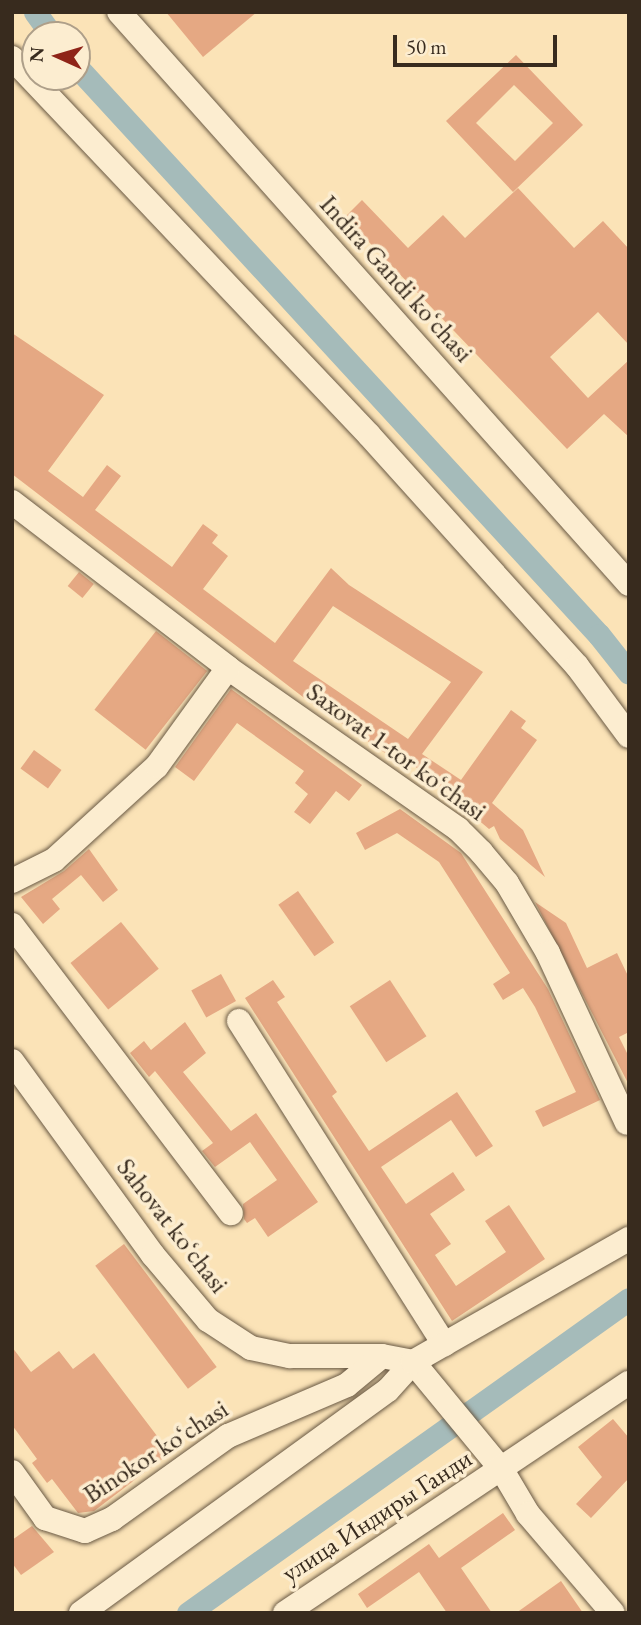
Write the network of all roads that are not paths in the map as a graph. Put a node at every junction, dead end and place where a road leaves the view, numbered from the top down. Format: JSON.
{"nodes":[{"id":1,"x":119,"y":12,"type":"edge"},
{"id":2,"x":12,"y":58,"type":"edge"},
{"id":3,"x":12,"y":502,"type":"edge"},
{"id":4,"x":629,"y":584,"type":"edge"},
{"id":5,"x":228,"y":668,"type":"junction"},
{"id":6,"x":629,"y":736,"type":"edge"},
{"id":7,"x":12,"y":881,"type":"edge"},
{"id":8,"x":12,"y":925,"type":"edge"},
{"id":9,"x":239,"y":1021,"type":"dead end"},
{"id":10,"x":12,"y":1061,"type":"edge"},
{"id":11,"x":627,"y":1123,"type":"dead end"},
{"id":12,"x":231,"y":1213,"type":"dead end"},
{"id":13,"x":629,"y":1239,"type":"edge"},
{"id":14,"x":444,"y":1344,"type":"junction"},
{"id":15,"x":382,"y":1356,"type":"junction"},
{"id":16,"x":413,"y":1362,"type":"junction"},
{"id":17,"x":629,"y":1383,"type":"edge"},
{"id":18,"x":502,"y":1470,"type":"junction"},
{"id":19,"x":12,"y":1472,"type":"edge"},
{"id":20,"x":312,"y":1605,"type":"edge"},
{"id":21,"x":81,"y":1613,"type":"edge"},
{"id":22,"x":285,"y":1613,"type":"edge"},
{"id":23,"x":613,"y":1613,"type":"edge"}],
"edges":[{"from":1,"to":4,"type":"street","name":"Indira Gandi koʻchasi"},
{"from":2,"to":6,"type":"street"},
{"from":3,"to":5,"type":"street","name":"Saxovat 1-tor koʻchasi"},
{"from":5,"to":7,"type":"street"},
{"from":5,"to":11,"type":"street","name":"Saxovat 1-tor koʻchasi"},
{"from":8,"to":12,"type":"street"},
{"from":9,"to":14,"type":"street"},
{"from":10,"to":15,"type":"street","name":"Sahovat koʻchasi"},
{"from":13,"to":14,"type":"street"},
{"from":14,"to":16,"type":"street"},
{"from":15,"to":16,"type":"street","name":"Sahovat koʻchasi"},
{"from":15,"to":19,"type":"street","name":"Binokor koʻchasi"},
{"from":16,"to":18,"type":"street"},
{"from":16,"to":21,"type":"street"},
{"from":17,"to":18,"type":"street"},
{"from":18,"to":20,"type":"street","name":"улица Индиры Ганди"},
{"from":18,"to":23,"type":"street"},
{"from":20,"to":22,"type":"street","name":"улица Индиры Ганди"}]}
